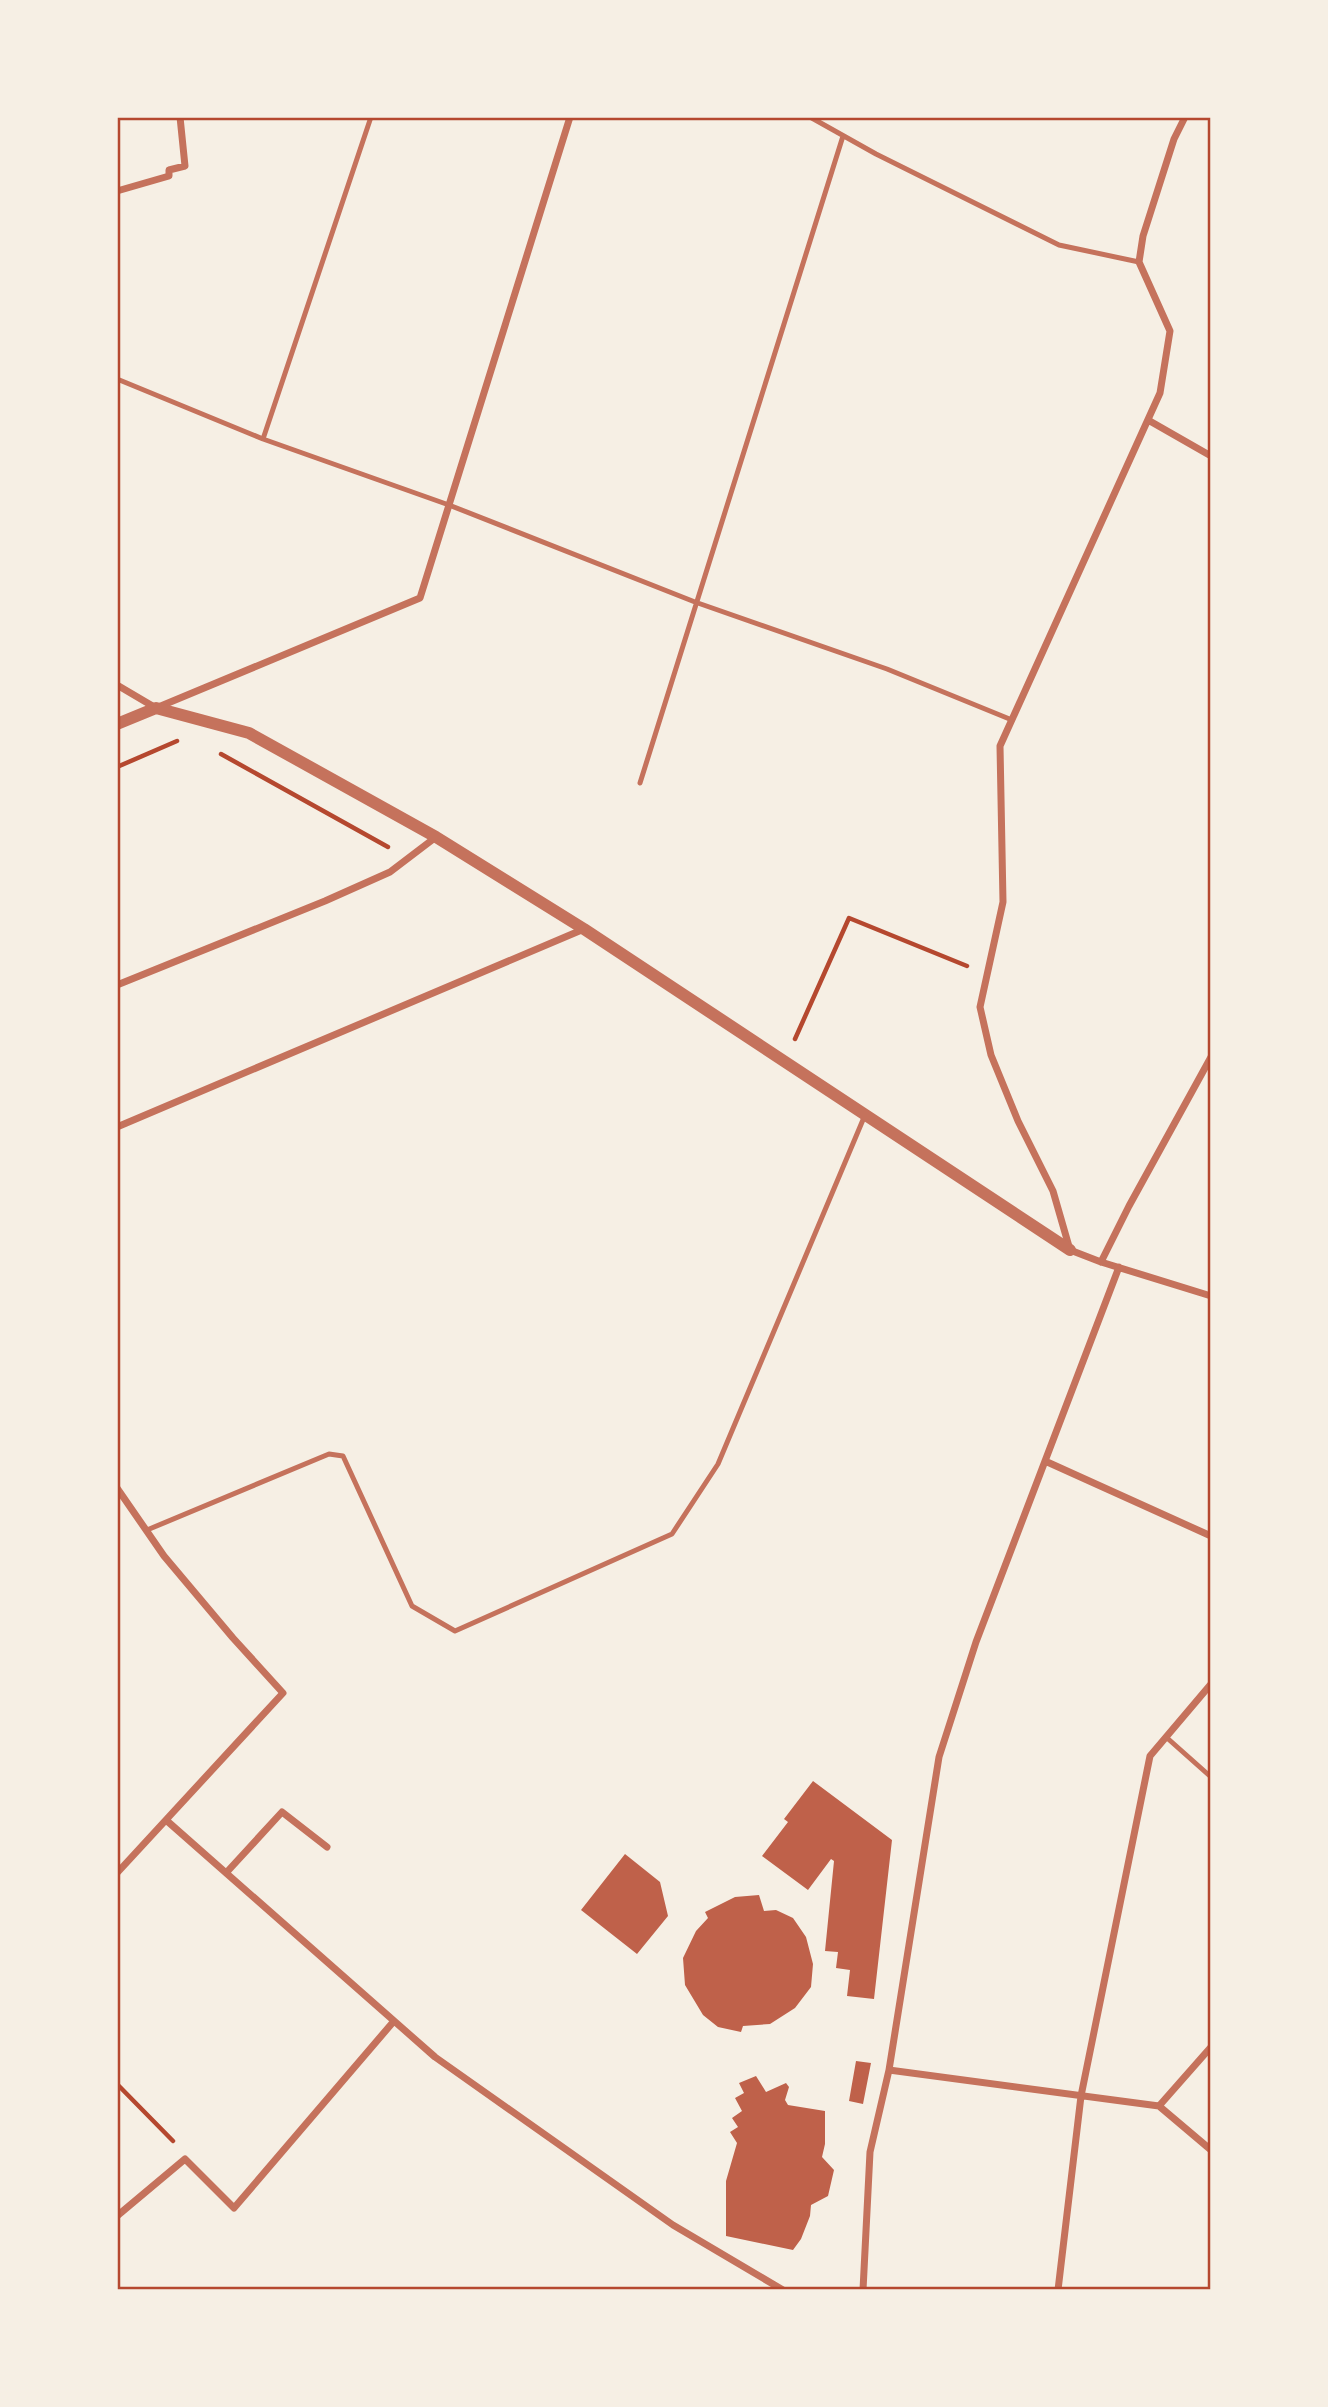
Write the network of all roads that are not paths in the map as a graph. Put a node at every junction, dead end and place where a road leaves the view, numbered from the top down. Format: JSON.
{"nodes":[{"id":1,"x":180,"y":117,"type":"edge"},
{"id":2,"x":371,"y":117,"type":"edge"},
{"id":3,"x":570,"y":117,"type":"edge"},
{"id":4,"x":810,"y":117,"type":"edge"},
{"id":5,"x":1185,"y":117,"type":"edge"},
{"id":6,"x":843,"y":136,"type":"junction"},
{"id":7,"x":117,"y":191,"type":"edge"},
{"id":8,"x":1139,"y":261,"type":"junction"},
{"id":9,"x":117,"y":380,"type":"edge"},
{"id":10,"x":1148,"y":420,"type":"junction"},
{"id":11,"x":263,"y":439,"type":"junction"},
{"id":12,"x":1211,"y":456,"type":"edge"},
{"id":13,"x":449,"y":505,"type":"junction"},
{"id":14,"x":695,"y":602,"type":"junction"},
{"id":15,"x":117,"y":685,"type":"edge"},
{"id":16,"x":156,"y":708,"type":"junction"},
{"id":17,"x":1012,"y":720,"type":"junction"},
{"id":18,"x":117,"y":724,"type":"edge"},
{"id":19,"x":639,"y":783,"type":"dead end"},
{"id":20,"x":436,"y":837,"type":"junction"},
{"id":21,"x":584,"y":929,"type":"junction"},
{"id":22,"x":117,"y":985,"type":"edge"},
{"id":23,"x":1211,"y":1058,"type":"edge"},
{"id":24,"x":865,"y":1115,"type":"junction"},
{"id":25,"x":117,"y":1126,"type":"edge"},
{"id":26,"x":1070,"y":1250,"type":"junction"},
{"id":27,"x":1101,"y":1262,"type":"junction"},
{"id":28,"x":1119,"y":1267,"type":"junction"},
{"id":29,"x":1211,"y":1296,"type":"edge"},
{"id":30,"x":1045,"y":1461,"type":"junction"},
{"id":31,"x":117,"y":1488,"type":"edge"},
{"id":32,"x":147,"y":1530,"type":"junction"},
{"id":33,"x":1211,"y":1536,"type":"edge"},
{"id":34,"x":1211,"y":1684,"type":"edge"},
{"id":35,"x":1166,"y":1737,"type":"junction"},
{"id":36,"x":1211,"y":1777,"type":"edge"},
{"id":37,"x":166,"y":1820,"type":"junction"},
{"id":38,"x":327,"y":1847,"type":"dead end"},
{"id":39,"x":117,"y":1873,"type":"edge"},
{"id":40,"x":226,"y":1873,"type":"junction"},
{"id":41,"x":394,"y":2021,"type":"junction"},
{"id":42,"x":1211,"y":2047,"type":"edge"},
{"id":43,"x":889,"y":2070,"type":"junction"},
{"id":44,"x":1081,"y":2095,"type":"junction"},
{"id":45,"x":1159,"y":2106,"type":"junction"},
{"id":46,"x":1211,"y":2150,"type":"edge"},
{"id":47,"x":117,"y":2216,"type":"edge"},
{"id":48,"x":783,"y":2290,"type":"edge"},
{"id":49,"x":863,"y":2290,"type":"edge"},
{"id":50,"x":1058,"y":2290,"type":"edge"}],
"edges":[{"from":1,"to":7,"type":"street"},
{"from":2,"to":11,"type":"lane"},
{"from":3,"to":13,"type":"street"},
{"from":4,"to":6,"type":"lane"},
{"from":5,"to":8,"type":"street"},
{"from":6,"to":8,"type":"lane"},
{"from":6,"to":14,"type":"lane"},
{"from":8,"to":10,"type":"street"},
{"from":9,"to":11,"type":"lane"},
{"from":10,"to":12,"type":"street"},
{"from":10,"to":17,"type":"street"},
{"from":11,"to":13,"type":"lane"},
{"from":13,"to":14,"type":"lane"},
{"from":13,"to":16,"type":"street"},
{"from":14,"to":17,"type":"lane"},
{"from":14,"to":19,"type":"lane"},
{"from":15,"to":16,"type":"street"},
{"from":16,"to":18,"type":"street"},
{"from":16,"to":20,"type":"street"},
{"from":17,"to":26,"type":"street"},
{"from":20,"to":21,"type":"street"},
{"from":20,"to":22,"type":"street"},
{"from":21,"to":24,"type":"street"},
{"from":21,"to":25,"type":"street"},
{"from":23,"to":27,"type":"street"},
{"from":24,"to":26,"type":"street"},
{"from":24,"to":32,"type":"lane"},
{"from":26,"to":27,"type":"street"},
{"from":27,"to":28,"type":"street"},
{"from":28,"to":29,"type":"street"},
{"from":28,"to":30,"type":"street"},
{"from":30,"to":33,"type":"street"},
{"from":30,"to":43,"type":"street"},
{"from":31,"to":32,"type":"street"},
{"from":32,"to":37,"type":"street"},
{"from":34,"to":35,"type":"street"},
{"from":35,"to":36,"type":"lane"},
{"from":35,"to":44,"type":"street"},
{"from":37,"to":39,"type":"street"},
{"from":37,"to":40,"type":"street"},
{"from":38,"to":40,"type":"street"},
{"from":40,"to":41,"type":"street"},
{"from":41,"to":47,"type":"street"},
{"from":41,"to":48,"type":"street"},
{"from":42,"to":45,"type":"street"},
{"from":43,"to":44,"type":"street"},
{"from":43,"to":49,"type":"street"},
{"from":44,"to":45,"type":"street"},
{"from":44,"to":50,"type":"street"},
{"from":45,"to":46,"type":"street"}]}
